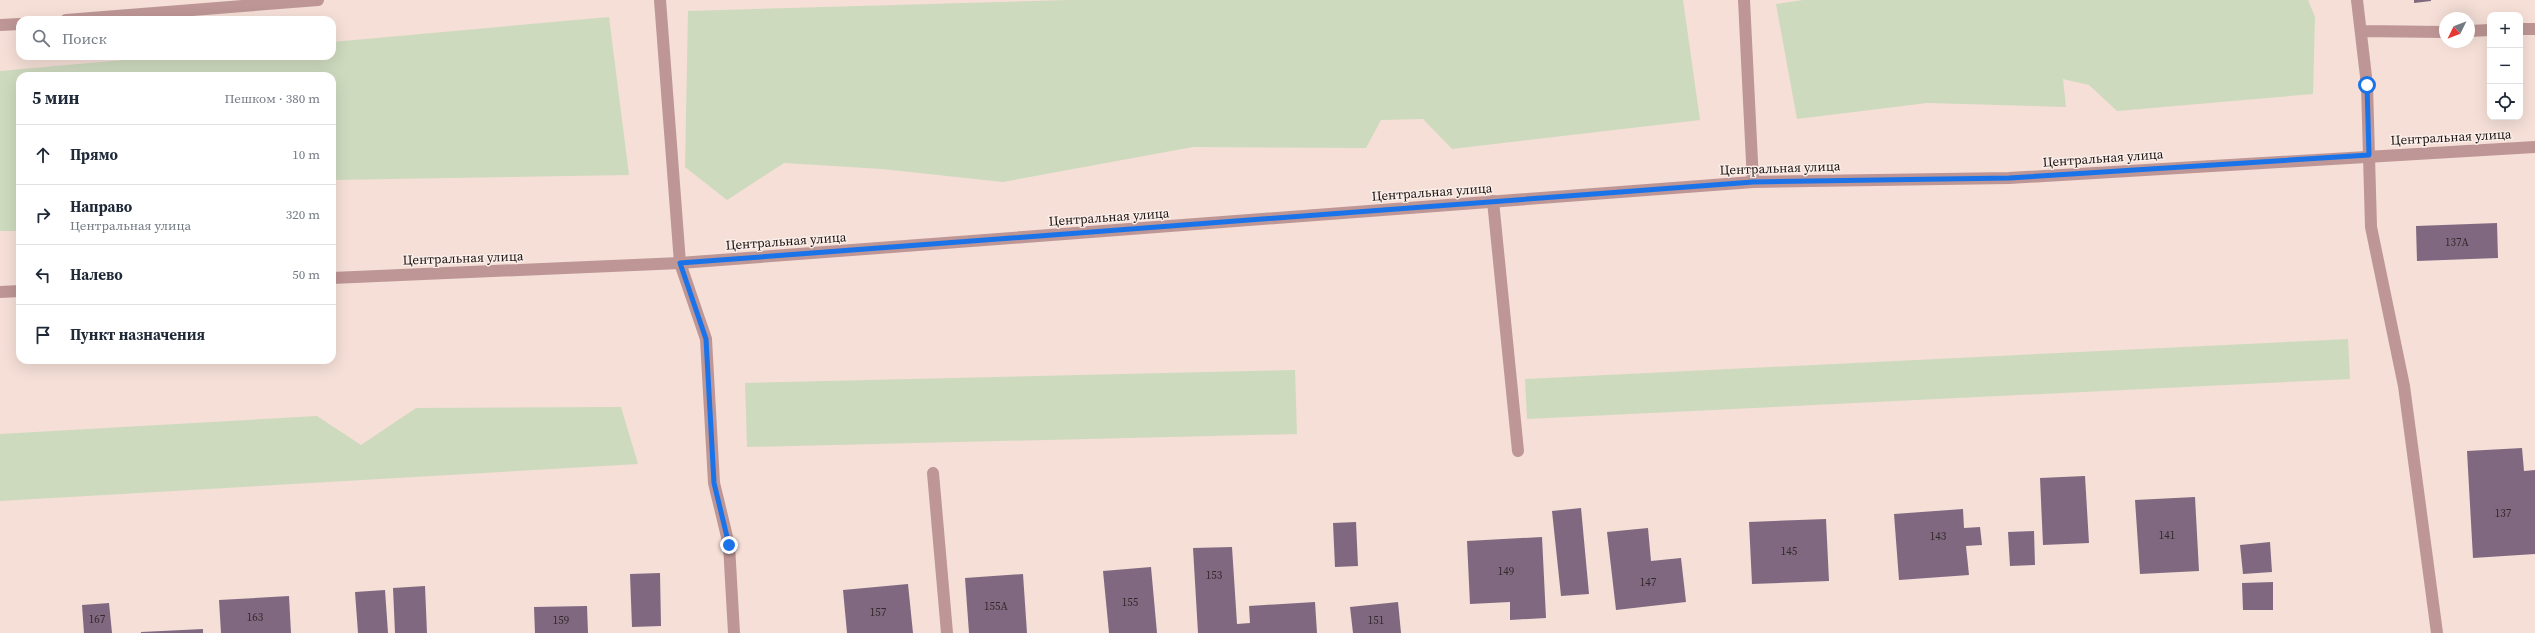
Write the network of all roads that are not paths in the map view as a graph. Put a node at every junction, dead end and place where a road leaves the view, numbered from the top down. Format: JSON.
{"nodes":[{"id":1,"x":318,"y":0,"type":"edge"},
{"id":2,"x":660,"y":0,"type":"edge"},
{"id":3,"x":1744,"y":0,"type":"edge"},
{"id":4,"x":2357,"y":0,"type":"edge"},
{"id":5,"x":116,"y":16,"type":"edge"},
{"id":6,"x":16,"y":24,"type":"edge"},
{"id":7,"x":0,"y":25,"type":"edge"},
{"id":8,"x":2523,"y":29,"type":"edge"},
{"id":9,"x":2535,"y":29,"type":"edge"},
{"id":10,"x":2487,"y":30,"type":"edge"},
{"id":11,"x":2361,"y":31,"type":"junction"},
{"id":12,"x":2475,"y":31,"type":"edge"},
{"id":13,"x":2439,"y":32,"type":"edge"},
{"id":14,"x":2535,"y":147,"type":"edge"},
{"id":15,"x":2369,"y":155,"type":"junction"},
{"id":16,"x":1753,"y":182,"type":"junction"},
{"id":17,"x":1493,"y":202,"type":"junction"},
{"id":18,"x":680,"y":263,"type":"junction"},
{"id":19,"x":336,"y":278,"type":"edge"},
{"id":20,"x":16,"y":291,"type":"edge"},
{"id":21,"x":0,"y":292,"type":"edge"},
{"id":22,"x":1518,"y":451,"type":"dead end"},
{"id":23,"x":933,"y":473,"type":"dead end"},
{"id":24,"x":734,"y":633,"type":"edge"},
{"id":25,"x":947,"y":633,"type":"edge"},
{"id":26,"x":2437,"y":633,"type":"edge"}],
"edges":[{"from":1,"to":5,"type":"street"},
{"from":2,"to":18,"type":"street"},
{"from":3,"to":16,"type":"street"},
{"from":4,"to":11,"type":"street"},
{"from":6,"to":7,"type":"street"},
{"from":8,"to":9,"type":"street"},
{"from":10,"to":12,"type":"street"},
{"from":11,"to":13,"type":"street"},
{"from":11,"to":15,"type":"street"},
{"from":14,"to":15,"type":"street","name":"Центральная улица"},
{"from":15,"to":16,"type":"street","name":"Центральная улица"},
{"from":15,"to":26,"type":"street"},
{"from":16,"to":17,"type":"street","name":"Центральная улица"},
{"from":17,"to":18,"type":"street","name":"Центральная улица"},
{"from":17,"to":22,"type":"street"},
{"from":18,"to":19,"type":"street","name":"Центральная улица"},
{"from":18,"to":24,"type":"street"},
{"from":20,"to":21,"type":"street"},
{"from":23,"to":25,"type":"street"}]}
